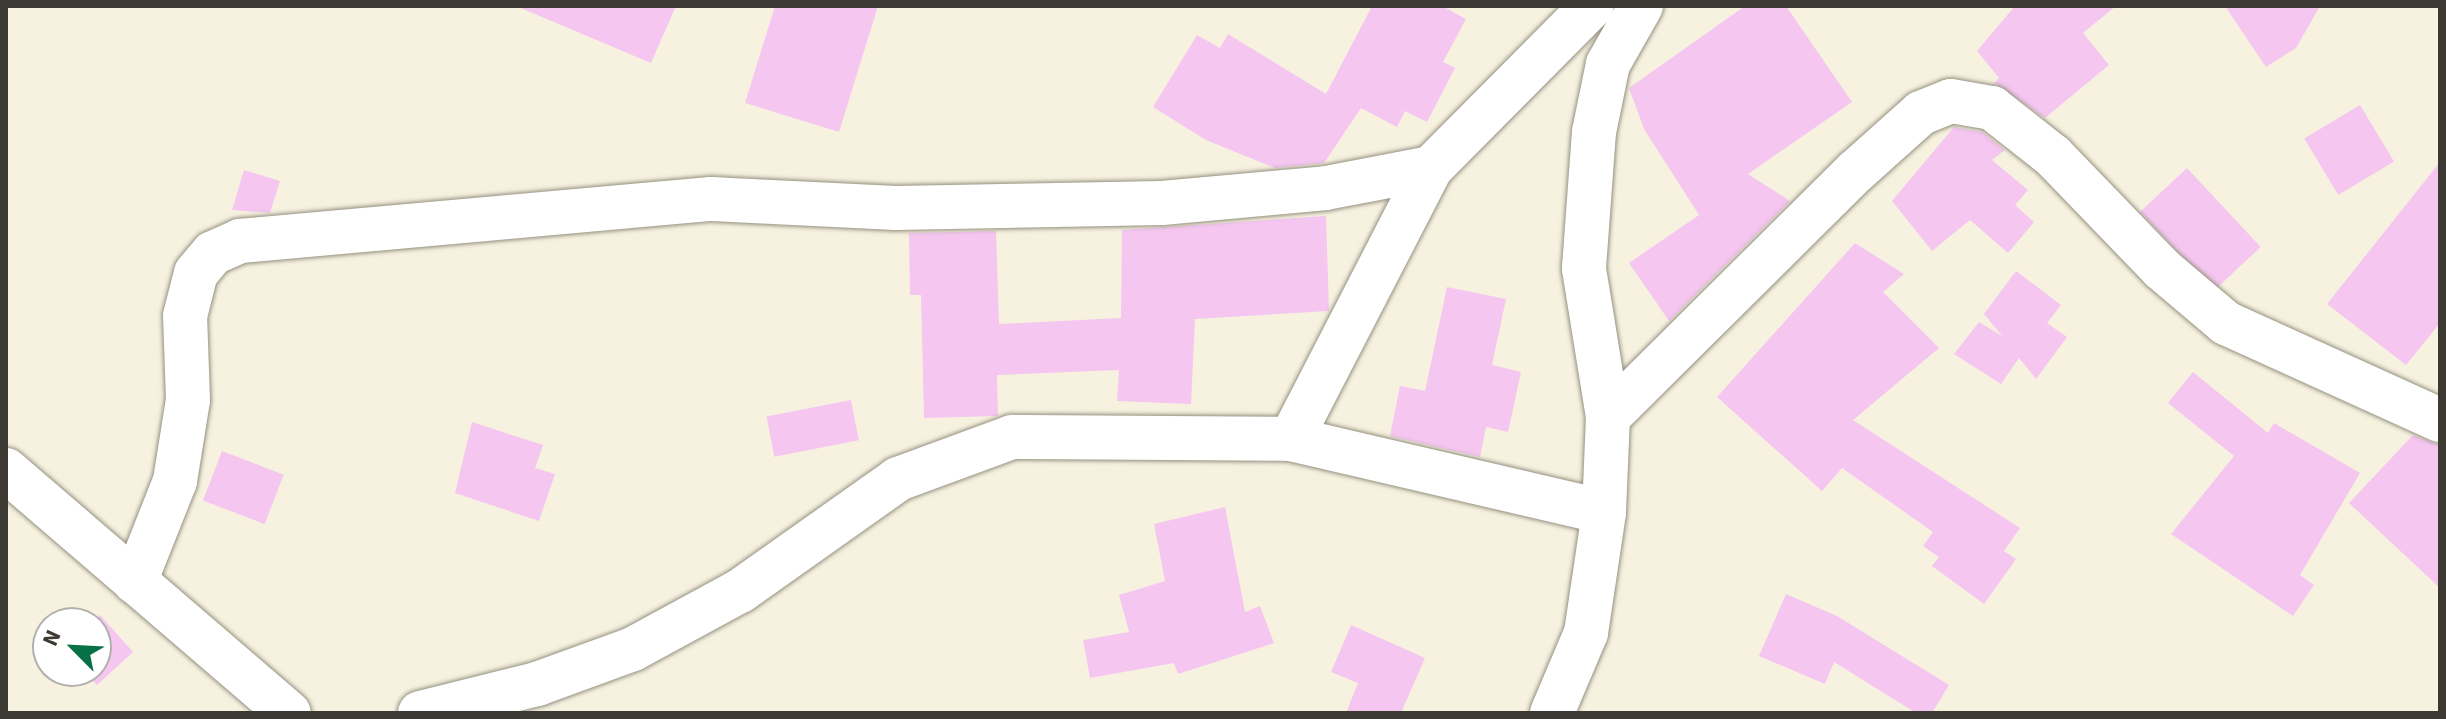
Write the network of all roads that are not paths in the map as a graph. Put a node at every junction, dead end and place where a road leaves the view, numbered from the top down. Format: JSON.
{"nodes":[{"id":1,"x":1592,"y":6,"type":"edge"},
{"id":2,"x":1641,"y":6,"type":"edge"},
{"id":3,"x":1431,"y":168,"type":"junction"},
{"id":4,"x":1608,"y":417,"type":"junction"},
{"id":5,"x":2440,"y":420,"type":"edge"},
{"id":6,"x":1291,"y":439,"type":"junction"},
{"id":7,"x":6,"y":470,"type":"edge"},
{"id":8,"x":1604,"y":512,"type":"junction"},
{"id":9,"x":135,"y":582,"type":"junction"},
{"id":10,"x":289,"y":713,"type":"edge"},
{"id":11,"x":420,"y":713,"type":"edge"},
{"id":12,"x":1552,"y":713,"type":"edge"}],
"edges":[{"from":1,"to":3,"type":"street"},
{"from":2,"to":4,"type":"street"},
{"from":3,"to":6,"type":"street"},
{"from":3,"to":9,"type":"street"},
{"from":4,"to":5,"type":"street"},
{"from":4,"to":8,"type":"street"},
{"from":6,"to":8,"type":"street"},
{"from":6,"to":11,"type":"street"},
{"from":7,"to":9,"type":"street"},
{"from":8,"to":12,"type":"street"},
{"from":9,"to":10,"type":"street"}]}
